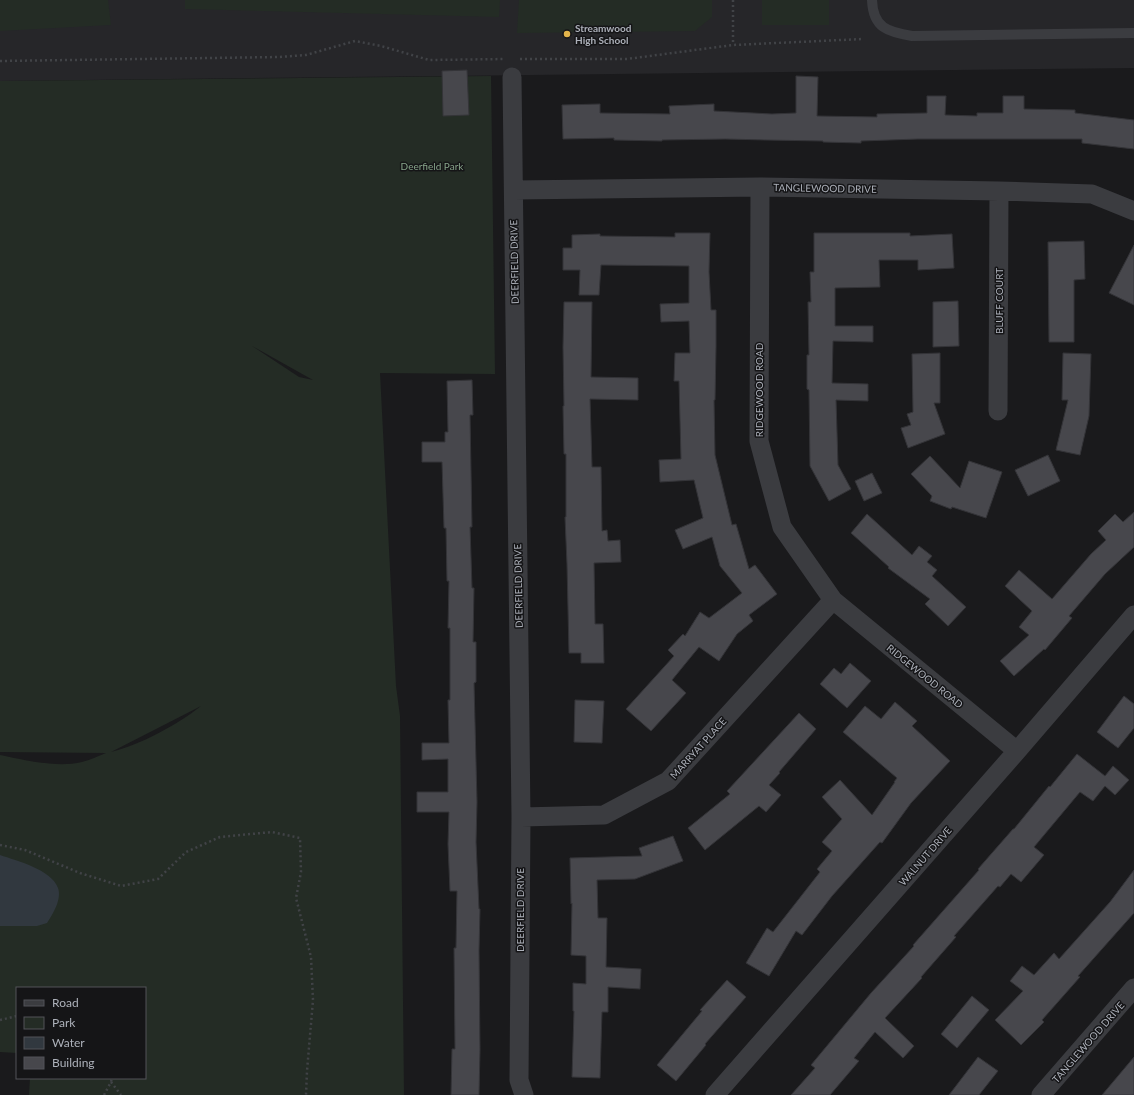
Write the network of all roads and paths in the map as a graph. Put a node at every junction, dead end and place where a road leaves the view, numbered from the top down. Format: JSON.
{"nodes":[{"id":1,"x":733,"y":0,"type":"edge"},
{"id":2,"x":872,"y":0,"type":"edge"},
{"id":3,"x":1134,"y":33,"type":"edge"},
{"id":4,"x":863,"y":39,"type":"dead end"},
{"id":5,"x":733,"y":45,"type":"junction"},
{"id":6,"x":519,"y":59,"type":"dead end"},
{"id":7,"x":0,"y":61,"type":"edge"},
{"id":8,"x":512,"y":68,"type":"joint"},
{"id":9,"x":760,"y":187,"type":"junction"},
{"id":10,"x":514,"y":190,"type":"junction"},
{"id":11,"x":999,"y":191,"type":"junction"},
{"id":12,"x":1134,"y":211,"type":"edge"},
{"id":13,"x":998,"y":411,"type":"dead end"},
{"id":14,"x":833,"y":600,"type":"junction"},
{"id":15,"x":1134,"y":615,"type":"edge"},
{"id":16,"x":1017,"y":751,"type":"junction"},
{"id":17,"x":521,"y":817,"type":"junction"},
{"id":18,"x":0,"y":844,"type":"edge"},
{"id":19,"x":1134,"y":988,"type":"edge"},
{"id":20,"x":16,"y":1016,"type":"edge"},
{"id":21,"x":0,"y":1020,"type":"edge"},
{"id":22,"x":112,"y":1079,"type":"edge"},
{"id":23,"x":111,"y":1082,"type":"junction"},
{"id":24,"x":104,"y":1095,"type":"edge"},
{"id":25,"x":121,"y":1095,"type":"edge"},
{"id":26,"x":306,"y":1095,"type":"edge"},
{"id":27,"x":524,"y":1095,"type":"edge"},
{"id":28,"x":715,"y":1095,"type":"edge"},
{"id":29,"x":1041,"y":1095,"type":"edge"}],
"edges":[{"from":1,"to":5,"type":"path"},
{"from":2,"to":3,"type":"lane"},
{"from":4,"to":5,"type":"path"},
{"from":5,"to":6,"type":"path"},
{"from":7,"to":8,"type":"path"},
{"from":8,"to":10,"type":"street","name":"DEERFIELD DRIVE"},
{"from":9,"to":10,"type":"street","name":"TANGLEWOOD DRIVE"},
{"from":9,"to":11,"type":"street","name":"TANGLEWOOD DRIVE"},
{"from":9,"to":14,"type":"street","name":"RIDGEWOOD ROAD"},
{"from":10,"to":17,"type":"street","name":"DEERFIELD DRIVE"},
{"from":11,"to":12,"type":"street","name":"TANGLEWOOD DRIVE"},
{"from":11,"to":13,"type":"street","name":"BLUFF COURT"},
{"from":14,"to":16,"type":"street","name":"RIDGEWOOD ROAD"},
{"from":14,"to":17,"type":"street","name":"MARRYAT PLACE"},
{"from":15,"to":16,"type":"street","name":"WALNUT DRIVE"},
{"from":16,"to":28,"type":"street","name":"WALNUT DRIVE"},
{"from":17,"to":27,"type":"street","name":"DEERFIELD DRIVE"},
{"from":18,"to":26,"type":"path"},
{"from":19,"to":29,"type":"street","name":"TANGLEWOOD DRIVE"},
{"from":20,"to":21,"type":"path"},
{"from":22,"to":23,"type":"path"},
{"from":23,"to":24,"type":"path"},
{"from":23,"to":25,"type":"path"}]}
